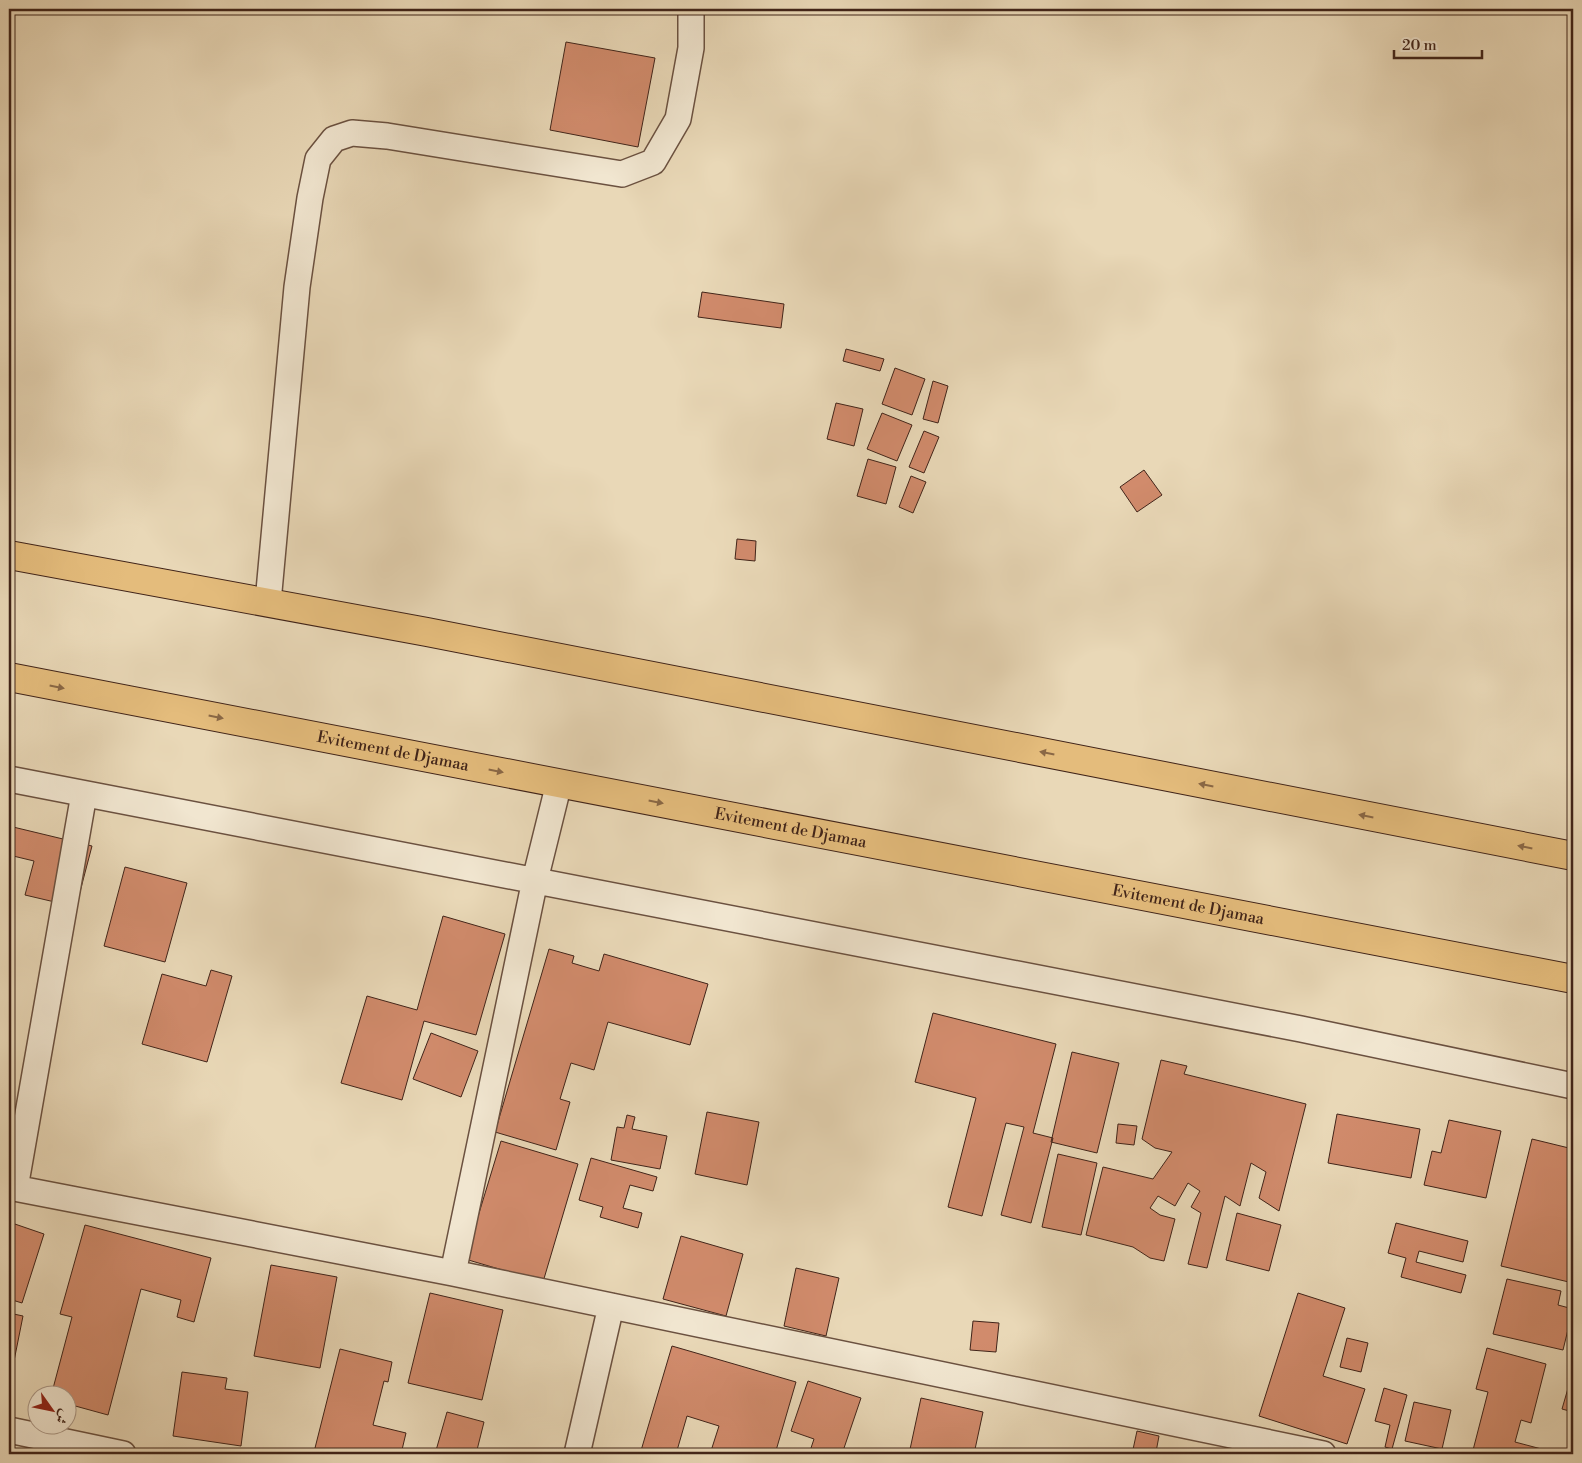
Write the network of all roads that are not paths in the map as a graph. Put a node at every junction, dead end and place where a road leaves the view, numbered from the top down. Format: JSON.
{"nodes":[{"id":1,"x":692,"y":9,"type":"edge"},
{"id":2,"x":9,"y":555,"type":"edge"},
{"id":3,"x":268,"y":602,"type":"junction"},
{"id":4,"x":9,"y":677,"type":"edge"},
{"id":5,"x":9,"y":778,"type":"edge"},
{"id":6,"x":559,"y":784,"type":"junction"},
{"id":7,"x":84,"y":794,"type":"junction"},
{"id":8,"x":1573,"y":856,"type":"edge"},
{"id":9,"x":535,"y":880,"type":"junction"},
{"id":10,"x":1573,"y":979,"type":"edge"},
{"id":11,"x":1573,"y":1086,"type":"edge"},
{"id":12,"x":12,"y":1188,"type":"edge"},
{"id":13,"x":453,"y":1273,"type":"junction"},
{"id":14,"x":611,"y":1306,"type":"junction"},
{"id":15,"x":9,"y":1430,"type":"edge"},
{"id":16,"x":1315,"y":1453,"type":"edge"},
{"id":17,"x":123,"y":1454,"type":"edge"},
{"id":18,"x":577,"y":1454,"type":"edge"}],
"edges":[{"from":1,"to":3,"type":"street"},
{"from":2,"to":3,"type":"main road"},
{"from":8,"to":3,"type":"main road","one_way":true},
{"from":4,"to":6,"type":"main road","name":"Evitement de Djamaa","one_way":true},
{"from":5,"to":7,"type":"street"},
{"from":6,"to":9,"type":"street"},
{"from":6,"to":10,"type":"main road","name":"Evitement de Djamaa","one_way":true},
{"from":7,"to":9,"type":"street"},
{"from":7,"to":12,"type":"street"},
{"from":9,"to":11,"type":"street"},
{"from":9,"to":13,"type":"street"},
{"from":12,"to":13,"type":"street"},
{"from":13,"to":14,"type":"street"},
{"from":14,"to":16,"type":"street"},
{"from":14,"to":18,"type":"street"},
{"from":15,"to":17,"type":"street"}]}
